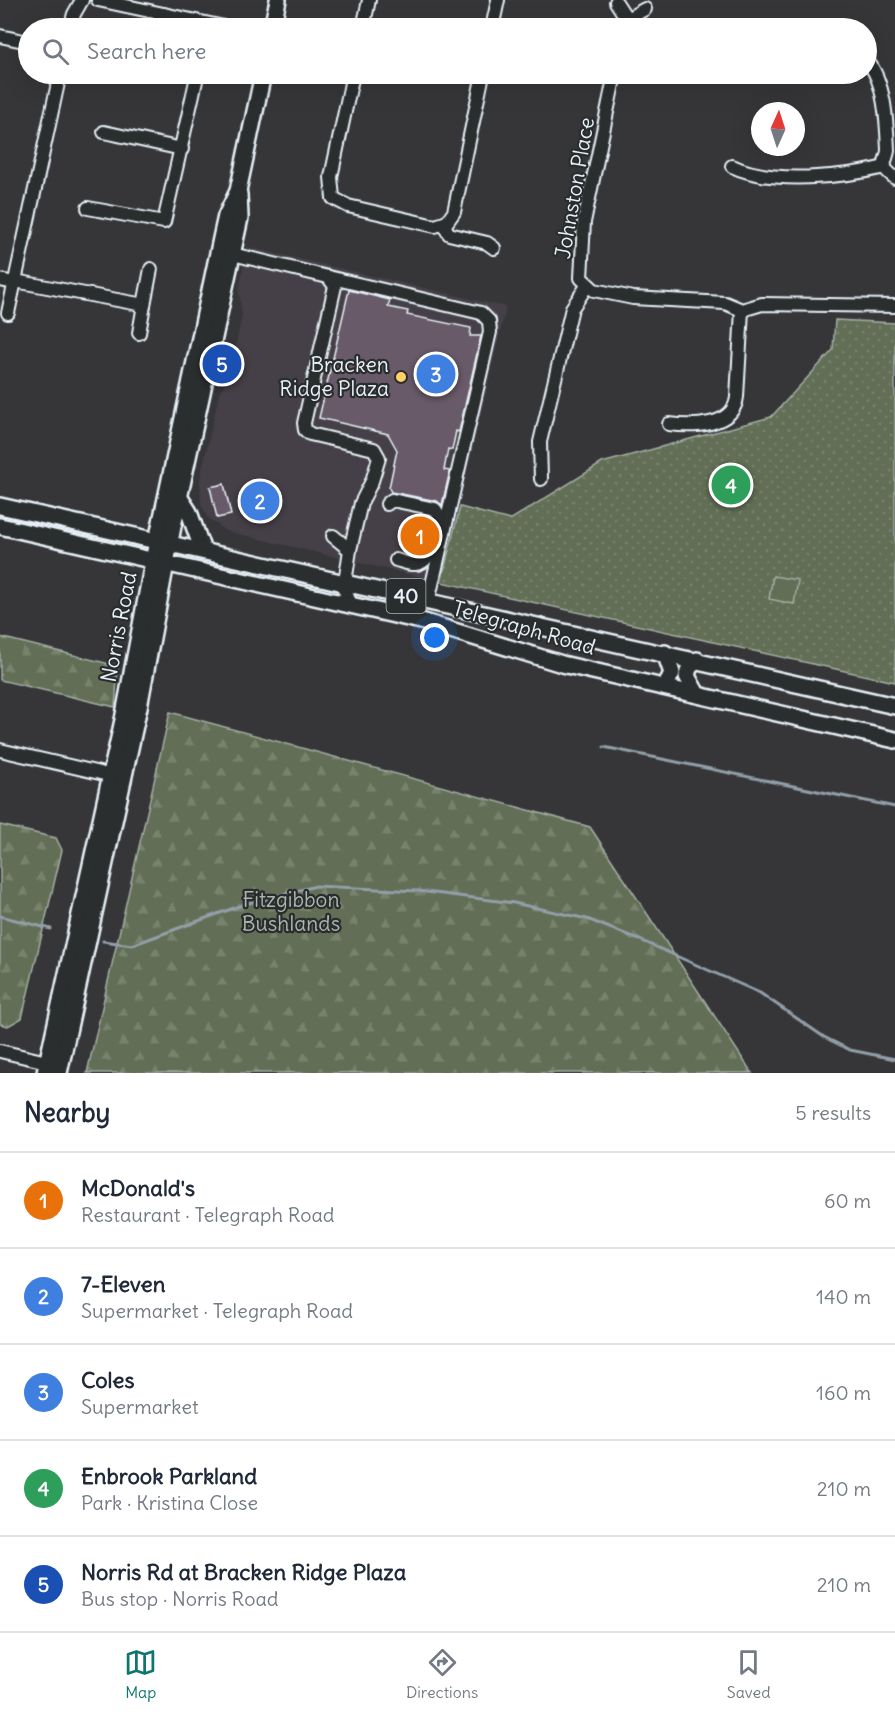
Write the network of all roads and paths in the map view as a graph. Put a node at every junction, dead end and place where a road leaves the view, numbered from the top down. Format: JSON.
{"nodes":[{"id":1,"x":82,"y":0,"type":"edge"},
{"id":2,"x":98,"y":0,"type":"edge"},
{"id":3,"x":278,"y":0,"type":"edge"},
{"id":4,"x":369,"y":0,"type":"edge"},
{"id":5,"x":498,"y":0,"type":"edge"},
{"id":6,"x":616,"y":2,"type":"dead end"},
{"id":7,"x":645,"y":9,"type":"dead end"},
{"id":8,"x":164,"y":14,"type":"junction"},
{"id":9,"x":73,"y":18,"type":"edge"},
{"id":10,"x":163,"y":18,"type":"edge"},
{"id":11,"x":183,"y":18,"type":"edge"},
{"id":12,"x":274,"y":18,"type":"edge"},
{"id":13,"x":365,"y":18,"type":"edge"},
{"id":14,"x":494,"y":18,"type":"edge"},
{"id":15,"x":623,"y":18,"type":"edge"},
{"id":16,"x":634,"y":18,"type":"edge"},
{"id":17,"x":0,"y":36,"type":"edge"},
{"id":18,"x":18,"y":40,"type":"edge"},
{"id":19,"x":877,"y":75,"type":"edge"},
{"id":20,"x":58,"y":84,"type":"edge"},
{"id":21,"x":195,"y":84,"type":"edge"},
{"id":22,"x":261,"y":84,"type":"edge"},
{"id":23,"x":351,"y":84,"type":"edge"},
{"id":24,"x":481,"y":84,"type":"edge"},
{"id":25,"x":613,"y":84,"type":"edge"},
{"id":26,"x":104,"y":132,"type":"dead end"},
{"id":27,"x":182,"y":149,"type":"junction"},
{"id":28,"x":732,"y":166,"type":"dead end"},
{"id":29,"x":885,"y":167,"type":"junction"},
{"id":30,"x":895,"y":178,"type":"edge"},
{"id":31,"x":88,"y":208,"type":"dead end"},
{"id":32,"x":443,"y":224,"type":"junction"},
{"id":33,"x":495,"y":248,"type":"dead end"},
{"id":34,"x":226,"y":252,"type":"junction"},
{"id":35,"x":151,"y":269,"type":"dead end"},
{"id":36,"x":328,"y":277,"type":"junction"},
{"id":37,"x":0,"y":280,"type":"edge"},
{"id":38,"x":14,"y":282,"type":"junction"},
{"id":39,"x":587,"y":286,"type":"junction"},
{"id":40,"x":144,"y":305,"type":"junction"},
{"id":41,"x":895,"y":306,"type":"edge"},
{"id":42,"x":742,"y":310,"type":"junction"},
{"id":43,"x":8,"y":313,"type":"dead end"},
{"id":44,"x":139,"y":333,"type":"dead end"},
{"id":45,"x":669,"y":424,"type":"dead end"},
{"id":46,"x":541,"y":479,"type":"dead end"},
{"id":47,"x":180,"y":498,"type":"junction"},
{"id":48,"x":387,"y":504,"type":"dead end"},
{"id":49,"x":0,"y":506,"type":"edge"},
{"id":50,"x":0,"y":526,"type":"edge"},
{"id":51,"x":333,"y":536,"type":"dead end"},
{"id":52,"x":164,"y":543,"type":"junction"},
{"id":53,"x":350,"y":550,"type":"junction"},
{"id":54,"x":203,"y":551,"type":"junction"},
{"id":55,"x":396,"y":560,"type":"dead end"},
{"id":56,"x":160,"y":563,"type":"junction"},
{"id":57,"x":345,"y":581,"type":"junction"},
{"id":58,"x":428,"y":602,"type":"junction"},
{"id":59,"x":351,"y":604,"type":"junction"},
{"id":60,"x":665,"y":653,"type":"junction"},
{"id":61,"x":697,"y":660,"type":"junction"},
{"id":62,"x":666,"y":687,"type":"junction"},
{"id":63,"x":697,"y":694,"type":"junction"},
{"id":64,"x":895,"y":706,"type":"edge"},
{"id":65,"x":895,"y":740,"type":"edge"},
{"id":66,"x":0,"y":750,"type":"edge"},
{"id":67,"x":117,"y":777,"type":"junction"},
{"id":68,"x":0,"y":1051,"type":"edge"},
{"id":69,"x":46,"y":1067,"type":"edge"},
{"id":70,"x":59,"y":1073,"type":"edge"}],
"edges":[{"from":1,"to":9,"type":"street"},
{"from":2,"to":8,"type":"street"},
{"from":3,"to":12,"type":"main road"},
{"from":4,"to":13,"type":"street"},
{"from":5,"to":14,"type":"street"},
{"from":6,"to":15,"type":"street"},
{"from":7,"to":16,"type":"street"},
{"from":8,"to":10,"type":"street"},
{"from":8,"to":11,"type":"street"},
{"from":17,"to":18,"type":"street"},
{"from":19,"to":29,"type":"street"},
{"from":20,"to":38,"type":"street"},
{"from":21,"to":27,"type":"street"},
{"from":22,"to":34,"type":"main road","name":"Norris Road"},
{"from":23,"to":32,"type":"street"},
{"from":24,"to":32,"type":"street"},
{"from":25,"to":39,"type":"street","name":"Johnston Place"},
{"from":26,"to":27,"type":"street"},
{"from":27,"to":31,"type":"street"},
{"from":28,"to":29,"type":"street"},
{"from":29,"to":30,"type":"street"},
{"from":32,"to":33,"type":"street"},
{"from":34,"to":36,"type":"street"},
{"from":34,"to":47,"type":"main road","name":"Norris Road"},
{"from":34,"to":52,"type":"main road","name":"Norris Road"},
{"from":35,"to":40,"type":"street"},
{"from":36,"to":53,"type":"street"},
{"from":36,"to":58,"type":"street"},
{"from":37,"to":38,"type":"street"},
{"from":38,"to":40,"type":"street"},
{"from":38,"to":43,"type":"street"},
{"from":39,"to":42,"type":"street"},
{"from":39,"to":46,"type":"street","name":"Johnston Place"},
{"from":40,"to":44,"type":"street"},
{"from":41,"to":42,"type":"street"},
{"from":42,"to":45,"type":"street"},
{"from":47,"to":52,"type":"main road","name":"Norris Road"},
{"from":47,"to":54,"type":"main road"},
{"from":48,"to":55,"type":"street"},
{"from":49,"to":52,"type":"main road","name":"Telegraph Road","number":"40"},
{"from":50,"to":56,"type":"main road","name":"Telegraph Road","number":"40"},
{"from":51,"to":53,"type":"street"},
{"from":52,"to":54,"type":"main road","name":"Telegraph Road","number":"40"},
{"from":52,"to":56,"type":"main road","name":"Norris Road"},
{"from":53,"to":57,"type":"street"},
{"from":54,"to":57,"type":"main road","name":"Telegraph Road","number":"40"},
{"from":56,"to":59,"type":"main road","name":"Telegraph Road","number":"40"},
{"from":56,"to":67,"type":"main road","name":"Norris Road"},
{"from":57,"to":58,"type":"main road","name":"Telegraph Road","number":"40"},
{"from":57,"to":59,"type":"street"},
{"from":58,"to":60,"type":"main road","name":"Telegraph Road","number":"40"},
{"from":59,"to":62,"type":"main road","name":"Telegraph Road","number":"40"},
{"from":60,"to":61,"type":"main road","name":"Telegraph Road","number":"40"},
{"from":60,"to":62,"type":"main road"},
{"from":61,"to":63,"type":"main road"},
{"from":61,"to":64,"type":"main road","name":"Telegraph Road","number":"40"},
{"from":62,"to":63,"type":"main road","name":"Telegraph Road","number":"40"},
{"from":63,"to":65,"type":"main road","name":"Telegraph Road","number":"40"},
{"from":66,"to":67,"type":"street"},
{"from":67,"to":69,"type":"main road","name":"Norris Road"},
{"from":67,"to":70,"type":"main road","name":"Norris Road"},
{"from":68,"to":69,"type":"street"}]}
